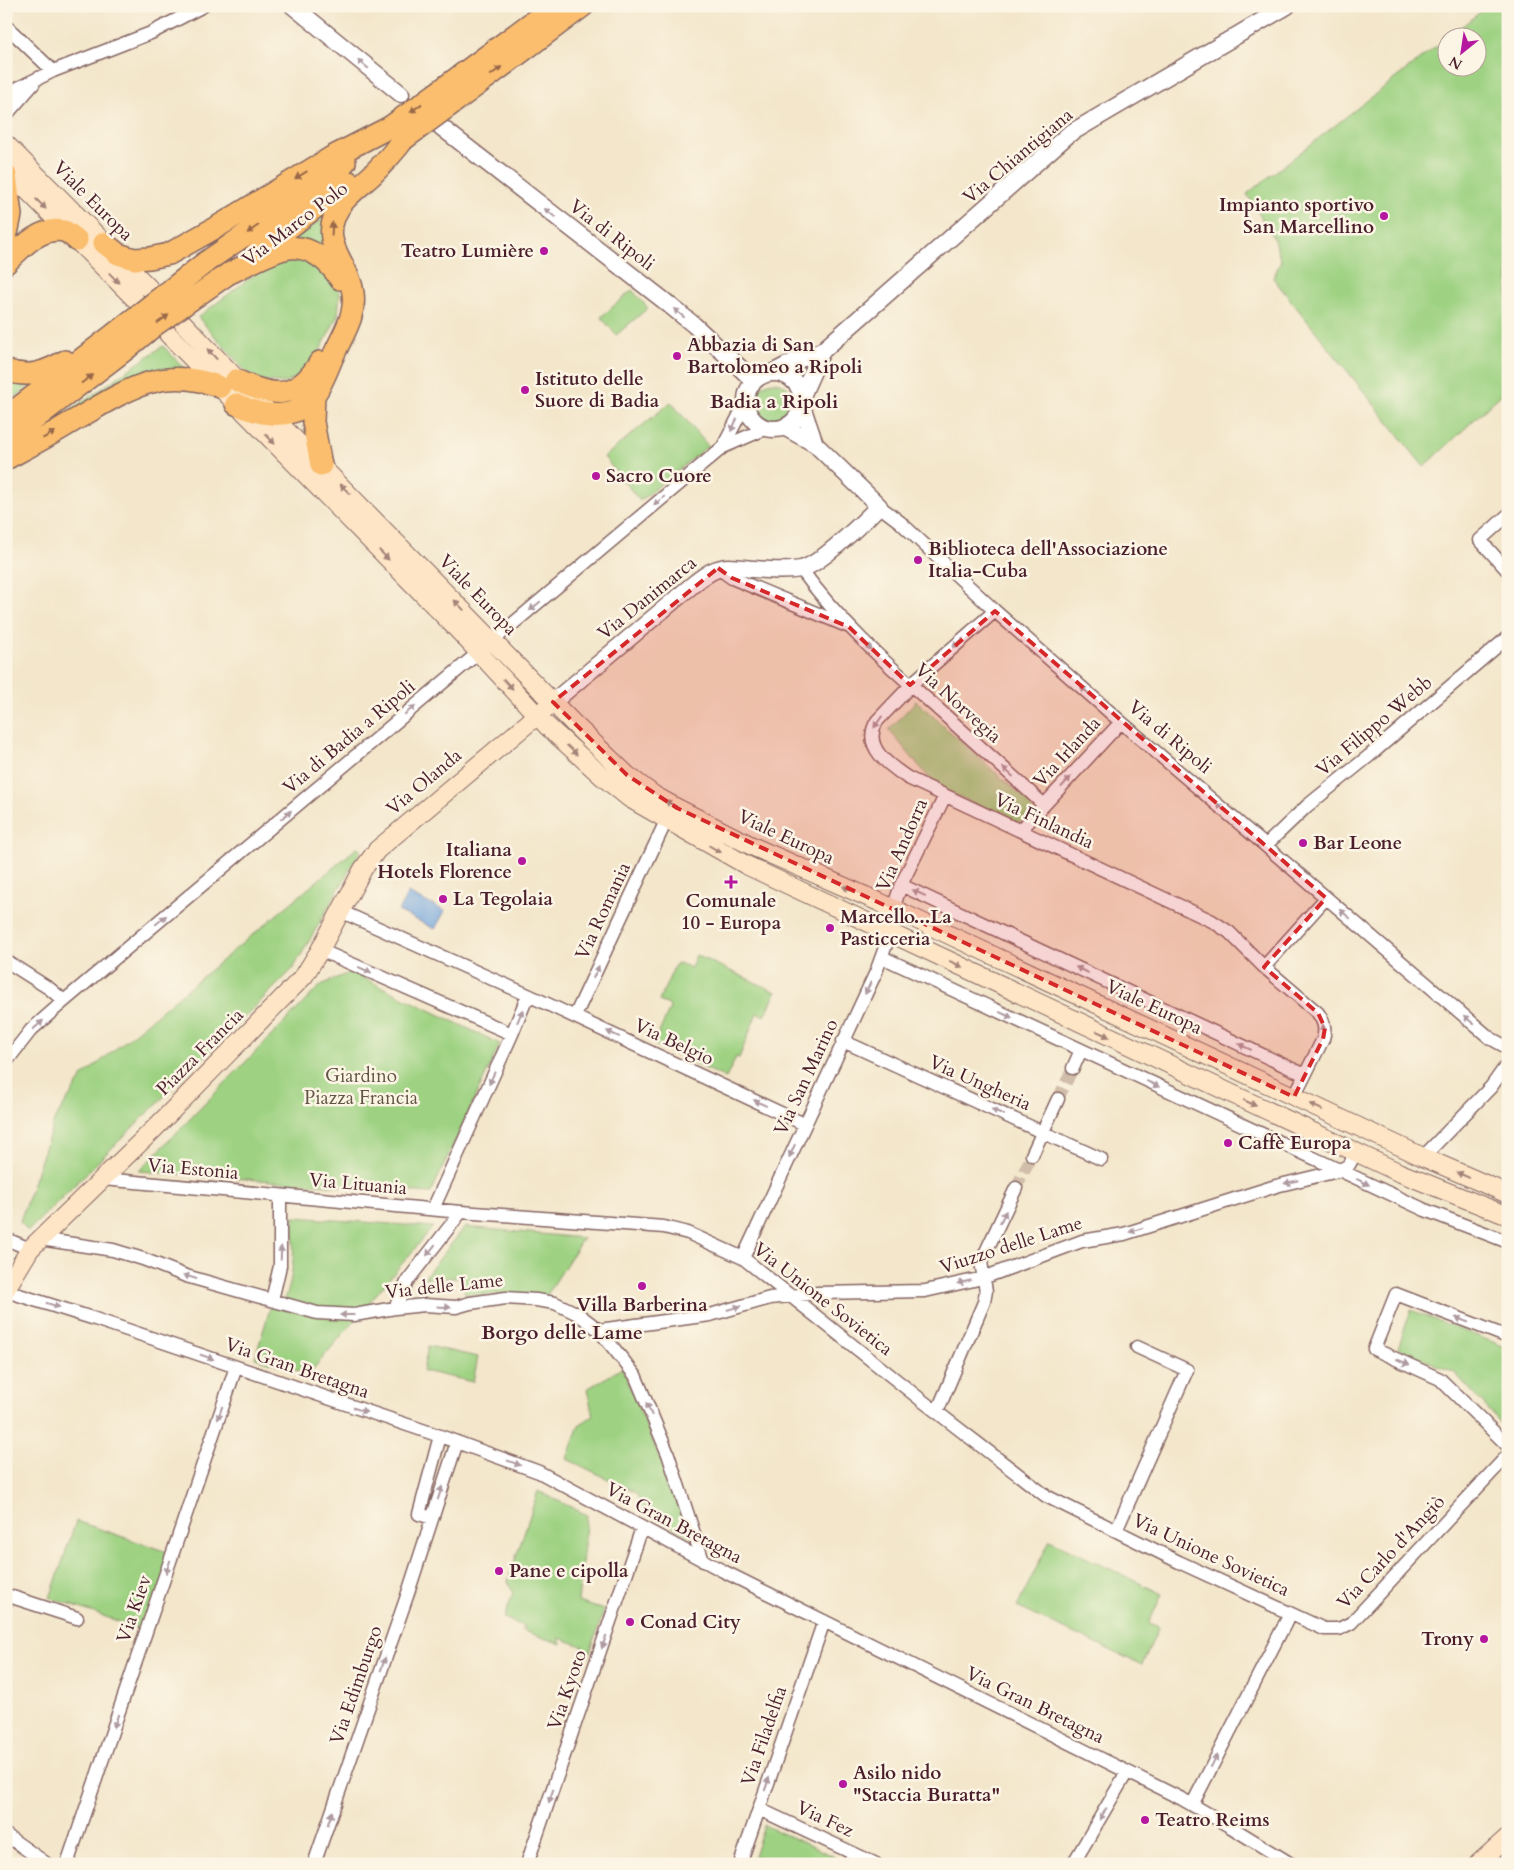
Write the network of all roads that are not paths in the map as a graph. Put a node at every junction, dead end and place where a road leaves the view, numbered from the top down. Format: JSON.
{"nodes":[{"id":1,"x":203,"y":6,"type":"edge"},
{"id":2,"x":293,"y":6,"type":"edge"},
{"id":3,"x":554,"y":6,"type":"edge"},
{"id":4,"x":583,"y":6,"type":"edge"},
{"id":5,"x":1287,"y":6,"type":"edge"},
{"id":6,"x":6,"y":26,"type":"edge"},
{"id":7,"x":53,"y":71,"type":"junction"},
{"id":8,"x":37,"y":79,"type":"junction"},
{"id":9,"x":6,"y":94,"type":"edge"},
{"id":10,"x":401,"y":94,"type":"dead end"},
{"id":11,"x":449,"y":95,"type":"junction"},
{"id":12,"x":6,"y":116,"type":"edge"},
{"id":13,"x":441,"y":127,"type":"dead end"},
{"id":14,"x":397,"y":133,"type":"junction"},
{"id":15,"x":6,"y":144,"type":"edge"},
{"id":16,"x":6,"y":169,"type":"edge"},
{"id":17,"x":6,"y":175,"type":"edge"},
{"id":18,"x":6,"y":238,"type":"edge"},
{"id":19,"x":77,"y":240,"type":"junction"},
{"id":20,"x":104,"y":243,"type":"junction"},
{"id":21,"x":6,"y":263,"type":"edge"},
{"id":22,"x":228,"y":274,"type":"junction"},
{"id":23,"x":149,"y":288,"type":"dead end"},
{"id":24,"x":134,"y":298,"type":"dead end"},
{"id":25,"x":183,"y":323,"type":"dead end"},
{"id":26,"x":168,"y":334,"type":"dead end"},
{"id":27,"x":119,"y":343,"type":"junction"},
{"id":28,"x":822,"y":351,"type":"junction"},
{"id":29,"x":6,"y":370,"type":"edge"},
{"id":30,"x":774,"y":372,"type":"junction"},
{"id":31,"x":754,"y":381,"type":"junction"},
{"id":32,"x":228,"y":384,"type":"junction"},
{"id":33,"x":314,"y":395,"type":"junction"},
{"id":34,"x":802,"y":401,"type":"junction"},
{"id":35,"x":746,"y":402,"type":"junction"},
{"id":36,"x":236,"y":404,"type":"junction"},
{"id":37,"x":270,"y":414,"type":"junction"},
{"id":38,"x":6,"y":417,"type":"edge"},
{"id":39,"x":784,"y":427,"type":"junction"},
{"id":40,"x":768,"y":428,"type":"junction"},
{"id":41,"x":6,"y":441,"type":"edge"},
{"id":42,"x":815,"y":444,"type":"junction"},
{"id":43,"x":723,"y":447,"type":"junction"},
{"id":44,"x":6,"y":459,"type":"edge"},
{"id":45,"x":321,"y":465,"type":"junction"},
{"id":46,"x":879,"y":506,"type":"junction"},
{"id":47,"x":1508,"y":515,"type":"edge"},
{"id":48,"x":718,"y":568,"type":"junction"},
{"id":49,"x":801,"y":569,"type":"junction"},
{"id":50,"x":1508,"y":571,"type":"edge"},
{"id":51,"x":996,"y":611,"type":"junction"},
{"id":52,"x":849,"y":627,"type":"junction"},
{"id":53,"x":1508,"y":636,"type":"edge"},
{"id":54,"x":493,"y":641,"type":"junction"},
{"id":55,"x":478,"y":652,"type":"junction"},
{"id":56,"x":910,"y":685,"type":"junction"},
{"id":57,"x":553,"y":702,"type":"junction"},
{"id":58,"x":537,"y":716,"type":"junction"},
{"id":59,"x":1121,"y":722,"type":"junction"},
{"id":60,"x":945,"y":796,"type":"junction"},
{"id":61,"x":1044,"y":805,"type":"junction"},
{"id":62,"x":666,"y":820,"type":"junction"},
{"id":63,"x":1021,"y":830,"type":"junction"},
{"id":64,"x":1266,"y":845,"type":"junction"},
{"id":65,"x":901,"y":885,"type":"junction"},
{"id":66,"x":1326,"y":898,"type":"junction"},
{"id":67,"x":894,"y":909,"type":"junction"},
{"id":68,"x":340,"y":911,"type":"junction"},
{"id":69,"x":889,"y":933,"type":"junction"},
{"id":70,"x":320,"y":950,"type":"junction"},
{"id":71,"x":882,"y":957,"type":"junction"},
{"id":72,"x":6,"y":961,"type":"edge"},
{"id":73,"x":1264,"y":967,"type":"junction"},
{"id":74,"x":528,"y":996,"type":"junction"},
{"id":75,"x":64,"y":1001,"type":"junction"},
{"id":76,"x":575,"y":1016,"type":"junction"},
{"id":77,"x":512,"y":1034,"type":"junction"},
{"id":78,"x":843,"y":1042,"type":"junction"},
{"id":79,"x":1508,"y":1048,"type":"edge"},
{"id":80,"x":1081,"y":1050,"type":"junction"},
{"id":81,"x":6,"y":1062,"type":"edge"},
{"id":82,"x":1508,"y":1063,"type":"edge"},
{"id":83,"x":1073,"y":1068,"type":"tunnel mouth"},
{"id":84,"x":1305,"y":1075,"type":"junction"},
{"id":85,"x":1294,"y":1097,"type":"junction"},
{"id":86,"x":1058,"y":1099,"type":"tunnel mouth"},
{"id":87,"x":804,"y":1124,"type":"junction"},
{"id":88,"x":1043,"y":1132,"type":"junction"},
{"id":89,"x":1356,"y":1152,"type":"junction"},
{"id":90,"x":1032,"y":1155,"type":"tunnel mouth"},
{"id":91,"x":1423,"y":1157,"type":"junction"},
{"id":92,"x":1101,"y":1159,"type":"dead end"},
{"id":93,"x":1338,"y":1171,"type":"junction"},
{"id":94,"x":103,"y":1179,"type":"junction"},
{"id":95,"x":1016,"y":1188,"type":"tunnel mouth"},
{"id":96,"x":1508,"y":1194,"type":"edge"},
{"id":97,"x":280,"y":1196,"type":"junction"},
{"id":98,"x":433,"y":1209,"type":"junction"},
{"id":99,"x":461,"y":1212,"type":"junction"},
{"id":100,"x":1508,"y":1216,"type":"edge"},
{"id":101,"x":6,"y":1239,"type":"edge"},
{"id":102,"x":1508,"y":1242,"type":"edge"},
{"id":103,"x":35,"y":1244,"type":"junction"},
{"id":104,"x":743,"y":1258,"type":"junction"},
{"id":105,"x":983,"y":1278,"type":"junction"},
{"id":106,"x":6,"y":1290,"type":"edge"},
{"id":107,"x":790,"y":1297,"type":"junction"},
{"id":108,"x":272,"y":1300,"type":"junction"},
{"id":109,"x":395,"y":1308,"type":"junction"},
{"id":110,"x":599,"y":1330,"type":"junction"},
{"id":111,"x":1508,"y":1337,"type":"edge"},
{"id":112,"x":1136,"y":1347,"type":"dead end"},
{"id":113,"x":236,"y":1367,"type":"junction"},
{"id":114,"x":937,"y":1412,"type":"junction"},
{"id":115,"x":440,"y":1436,"type":"junction"},
{"id":116,"x":457,"y":1442,"type":"junction"},
{"id":117,"x":1508,"y":1446,"type":"edge"},
{"id":118,"x":1508,"y":1455,"type":"edge"},
{"id":119,"x":432,"y":1518,"type":"junction"},
{"id":120,"x":642,"y":1528,"type":"junction"},
{"id":121,"x":1116,"y":1531,"type":"junction"},
{"id":122,"x":703,"y":1561,"type":"junction"},
{"id":123,"x":6,"y":1595,"type":"edge"},
{"id":124,"x":1290,"y":1614,"type":"junction"},
{"id":125,"x":77,"y":1618,"type":"dead end"},
{"id":126,"x":824,"y":1622,"type":"junction"},
{"id":127,"x":1127,"y":1772,"type":"junction"},
{"id":128,"x":1192,"y":1805,"type":"junction"},
{"id":129,"x":759,"y":1809,"type":"junction"},
{"id":130,"x":6,"y":1835,"type":"edge"},
{"id":131,"x":1508,"y":1836,"type":"edge"},
{"id":132,"x":47,"y":1864,"type":"edge"},
{"id":133,"x":67,"y":1864,"type":"edge"},
{"id":134,"x":314,"y":1864,"type":"edge"},
{"id":135,"x":527,"y":1864,"type":"edge"},
{"id":136,"x":740,"y":1864,"type":"edge"},
{"id":137,"x":876,"y":1864,"type":"edge"},
{"id":138,"x":1073,"y":1864,"type":"edge"},
{"id":139,"x":1291,"y":1864,"type":"edge"},
{"id":140,"x":1478,"y":1864,"type":"edge"}],
"edges":[{"from":1,"to":7,"type":"street"},
{"from":10,"to":2,"type":"street","one_way":true},
{"from":3,"to":11,"type":"highway","name":"Via Marco Polo"},
{"from":11,"to":4,"type":"highway","name":"Via Marco Polo","one_way":true},
{"from":5,"to":28,"type":"street","name":"Via Chiantigiana"},
{"from":6,"to":7,"type":"street"},
{"from":7,"to":8,"type":"street"},
{"from":8,"to":9,"type":"street"},
{"from":8,"to":12,"type":"street"},
{"from":11,"to":14,"type":"highway","name":"Via Marco Polo","bridge":true},
{"from":31,"to":13,"type":"street","name":"Via di Ripoli","one_way":true},
{"from":14,"to":20,"type":"highway","one_way":true},
{"from":14,"to":22,"type":"highway","name":"Via Marco Polo"},
{"from":14,"to":27,"type":"highway","name":"Via Marco Polo","one_way":true,"bridge":true},
{"from":33,"to":14,"type":"highway","one_way":true},
{"from":15,"to":20,"type":"main road","name":"Viale Europa"},
{"from":16,"to":19,"type":"main road","name":"Viale Europa","one_way":true},
{"from":17,"to":18,"type":"highway"},
{"from":19,"to":21,"type":"highway"},
{"from":19,"to":24,"type":"main road","name":"Viale Europa","one_way":true},
{"from":20,"to":23,"type":"main road","name":"Viale Europa"},
{"from":27,"to":22,"type":"highway","name":"Via Marco Polo","one_way":true,"bridge":true},
{"from":22,"to":32,"type":"highway"},
{"from":32,"to":25,"type":"main road","name":"Viale Europa","one_way":true},
{"from":26,"to":32,"type":"main road","name":"Viale Europa"},
{"from":27,"to":29,"type":"highway"},
{"from":27,"to":38,"type":"highway","name":"Via Marco Polo"},
{"from":41,"to":27,"type":"highway","name":"Via Marco Polo","one_way":true},
{"from":28,"to":30,"type":"street","name":"Via Chiantigiana"},
{"from":28,"to":34,"type":"street","name":"Via Chiantigiana"},
{"from":30,"to":31,"type":"street"},
{"from":30,"to":34,"type":"street"},
{"from":31,"to":35,"type":"street"},
{"from":32,"to":36,"type":"main road","name":"Viale Europa"},
{"from":32,"to":37,"type":"main road","name":"Viale Europa"},
{"from":44,"to":32,"type":"highway","one_way":true},
{"from":33,"to":37,"type":"highway"},
{"from":33,"to":45,"type":"highway"},
{"from":34,"to":39,"type":"street"},
{"from":34,"to":42,"type":"street","name":"Via di Ripoli"},
{"from":35,"to":40,"type":"street"},
{"from":35,"to":43,"type":"street","name":"Via di Badia a Ripoli","one_way":true},
{"from":36,"to":37,"type":"highway"},
{"from":36,"to":55,"type":"main road","name":"Viale Europa","one_way":true},
{"from":37,"to":45,"type":"main road","name":"Viale Europa"},
{"from":39,"to":40,"type":"street"},
{"from":39,"to":42,"type":"street","name":"Via di Ripoli"},
{"from":40,"to":43,"type":"street","name":"Via di Badia a Ripoli"},
{"from":42,"to":46,"type":"street","name":"Via di Ripoli"},
{"from":43,"to":54,"type":"street","name":"Via di Badia a Ripoli","one_way":true},
{"from":54,"to":45,"type":"main road","name":"Viale Europa","one_way":true},
{"from":46,"to":49,"type":"street"},
{"from":46,"to":51,"type":"street","name":"Via di Ripoli"},
{"from":47,"to":50,"type":"street"},
{"from":48,"to":49,"type":"street","name":"Via Danimarca"},
{"from":48,"to":52,"type":"street","name":"Via Norvegia"},
{"from":48,"to":57,"type":"street","name":"Via Danimarca"},
{"from":49,"to":52,"type":"street","name":"Via Norvegia"},
{"from":51,"to":56,"type":"street","name":"Via Finlandia","one_way":true},
{"from":59,"to":51,"type":"street","name":"Via di Ripoli","one_way":true},
{"from":52,"to":56,"type":"street","name":"Via Norvegia","one_way":true},
{"from":53,"to":64,"type":"street","name":"Via Filippo Webb"},
{"from":54,"to":55,"type":"street","name":"Via di Badia a Ripoli"},
{"from":54,"to":57,"type":"main road","name":"Viale Europa"},
{"from":55,"to":58,"type":"main road","name":"Viale Europa","one_way":true},
{"from":75,"to":55,"type":"street","name":"Via di Badia a Ripoli","one_way":true},
{"from":56,"to":60,"type":"street","name":"Via Finlandia","one_way":true},
{"from":61,"to":56,"type":"street","name":"Via Norvegia","one_way":true},
{"from":57,"to":58,"type":"main road","name":"Via Olanda"},
{"from":67,"to":57,"type":"main road","name":"Viale Europa","one_way":true},
{"from":58,"to":62,"type":"main road","name":"Viale Europa","one_way":true},
{"from":58,"to":68,"type":"main road","name":"Via Olanda"},
{"from":61,"to":59,"type":"street","name":"Via Irlanda","one_way":true},
{"from":64,"to":59,"type":"street","name":"Via di Ripoli","one_way":true},
{"from":60,"to":63,"type":"street","name":"Via Finlandia"},
{"from":60,"to":65,"type":"street","name":"Via Andorra"},
{"from":61,"to":63,"type":"street","name":"Via Irlanda"},
{"from":62,"to":69,"type":"main road","name":"Viale Europa","one_way":true},
{"from":76,"to":62,"type":"street","name":"Via Romania","one_way":true},
{"from":63,"to":73,"type":"street","name":"Via Finlandia"},
{"from":64,"to":66,"type":"street","name":"Via di Ripoli"},
{"from":65,"to":67,"type":"street","name":"Via Andorra"},
{"from":84,"to":65,"type":"street","name":"Viale Europa","one_way":true},
{"from":66,"to":73,"type":"street"},
{"from":79,"to":66,"type":"street","name":"Via di Ripoli","one_way":true},
{"from":67,"to":69,"type":"street","name":"Via San Marino"},
{"from":67,"to":85,"type":"main road","name":"Viale Europa"},
{"from":68,"to":70,"type":"main road","name":"Piazza Francia"},
{"from":68,"to":74,"type":"street"},
{"from":69,"to":71,"type":"street","name":"Via San Marino"},
{"from":69,"to":89,"type":"main road","name":"Viale Europa","one_way":true},
{"from":70,"to":77,"type":"street","one_way":true},
{"from":70,"to":94,"type":"main road","name":"Piazza Francia"},
{"from":71,"to":78,"type":"street","name":"Via San Marino","one_way":true},
{"from":71,"to":80,"type":"street","one_way":true},
{"from":72,"to":75,"type":"street"},
{"from":84,"to":73,"type":"street","name":"Via Finlandia","one_way":true},
{"from":74,"to":76,"type":"street","name":"Via Belgio"},
{"from":77,"to":74,"type":"street","one_way":true},
{"from":81,"to":75,"type":"street","name":"Via di Badia a Ripoli","one_way":true},
{"from":87,"to":76,"type":"street","name":"Via Belgio","one_way":true},
{"from":77,"to":98,"type":"street","one_way":true},
{"from":78,"to":87,"type":"street","name":"Via San Marino"},
{"from":88,"to":78,"type":"street","name":"Via Ungheria","one_way":true},
{"from":80,"to":83,"type":"street"},
{"from":80,"to":93,"type":"street","one_way":true},
{"from":82,"to":91,"type":"street"},
{"from":84,"to":85,"type":"street"},
{"from":91,"to":85,"type":"main road","name":"Viale Europa","one_way":true},
{"from":86,"to":88,"type":"street"},
{"from":87,"to":104,"type":"street","name":"Via San Marino","one_way":true},
{"from":88,"to":90,"type":"street"},
{"from":88,"to":92,"type":"street","name":"Via Ungheria"},
{"from":89,"to":93,"type":"street"},
{"from":89,"to":100,"type":"main road","name":"Viale Europa"},
{"from":96,"to":91,"type":"main road","name":"Viale Europa","one_way":true},
{"from":93,"to":102,"type":"street","one_way":true},
{"from":93,"to":105,"type":"street","name":"Viuzzo delle Lame","one_way":true},
{"from":94,"to":97,"type":"street","name":"Via Estonia"},
{"from":94,"to":103,"type":"main road","name":"Piazza Francia"},
{"from":105,"to":95,"type":"street","one_way":true},
{"from":97,"to":98,"type":"street","name":"Via Lituania"},
{"from":108,"to":97,"type":"street","one_way":true},
{"from":98,"to":99,"type":"street","name":"Via Unione Sovietica"},
{"from":99,"to":104,"type":"street","name":"Via Unione Sovietica"},
{"from":99,"to":109,"type":"street","one_way":true},
{"from":101,"to":103,"type":"street","name":"Via delle Lame"},
{"from":103,"to":106,"type":"main road","name":"Piazza Francia"},
{"from":108,"to":103,"type":"street","name":"Via delle Lame","one_way":true},
{"from":104,"to":107,"type":"street","name":"Via Unione Sovietica"},
{"from":105,"to":107,"type":"street","name":"Viuzzo delle Lame","one_way":true},
{"from":105,"to":114,"type":"street"},
{"from":106,"to":113,"type":"street","name":"Via Gran Bretagna","one_way":true},
{"from":110,"to":107,"type":"street","name":"Viuzzo delle Lame","one_way":true},
{"from":107,"to":114,"type":"street","name":"Via Unione Sovietica"},
{"from":109,"to":108,"type":"street","name":"Via delle Lame","one_way":true},
{"from":109,"to":110,"type":"street","name":"Via delle Lame","one_way":true},
{"from":122,"to":110,"type":"street","name":"Via delle Lame","one_way":true},
{"from":111,"to":117,"type":"street","one_way":true},
{"from":112,"to":121,"type":"street","name":"Via Unione Sovietica"},
{"from":113,"to":115,"type":"street","name":"Via Gran Bretagna","one_way":true},
{"from":113,"to":133,"type":"street","name":"Via Kiev","one_way":true},
{"from":114,"to":121,"type":"street","name":"Via Unione Sovietica"},
{"from":115,"to":116,"type":"street","name":"Via Gran Bretagna"},
{"from":115,"to":119,"type":"street"},
{"from":119,"to":116,"type":"street","name":"Via Edimburgo","one_way":true},
{"from":116,"to":120,"type":"street","name":"Via Gran Bretagna","one_way":true},
{"from":118,"to":124,"type":"street","name":"Via Carlo d'Angiò"},
{"from":134,"to":119,"type":"street","name":"Via Edimburgo","one_way":true},
{"from":120,"to":122,"type":"street","name":"Via Gran Bretagna"},
{"from":120,"to":135,"type":"street","name":"Via Kyoto","one_way":true},
{"from":121,"to":124,"type":"street","name":"Via Unione Sovietica"},
{"from":122,"to":126,"type":"street","name":"Via Gran Bretagna"},
{"from":123,"to":125,"type":"street"},
{"from":128,"to":124,"type":"street","one_way":true},
{"from":126,"to":127,"type":"street","name":"Via Gran Bretagna"},
{"from":129,"to":126,"type":"street","name":"Via Filadelfia","one_way":true},
{"from":127,"to":128,"type":"street","name":"Via Gran Bretagna"},
{"from":127,"to":138,"type":"street","one_way":true},
{"from":128,"to":139,"type":"street","name":"Via Gran Bretagna"},
{"from":129,"to":136,"type":"street","name":"Via Filadelfia"},
{"from":129,"to":137,"type":"street","name":"Via Fez"},
{"from":130,"to":132,"type":"street"},
{"from":131,"to":140,"type":"main road"}]}
